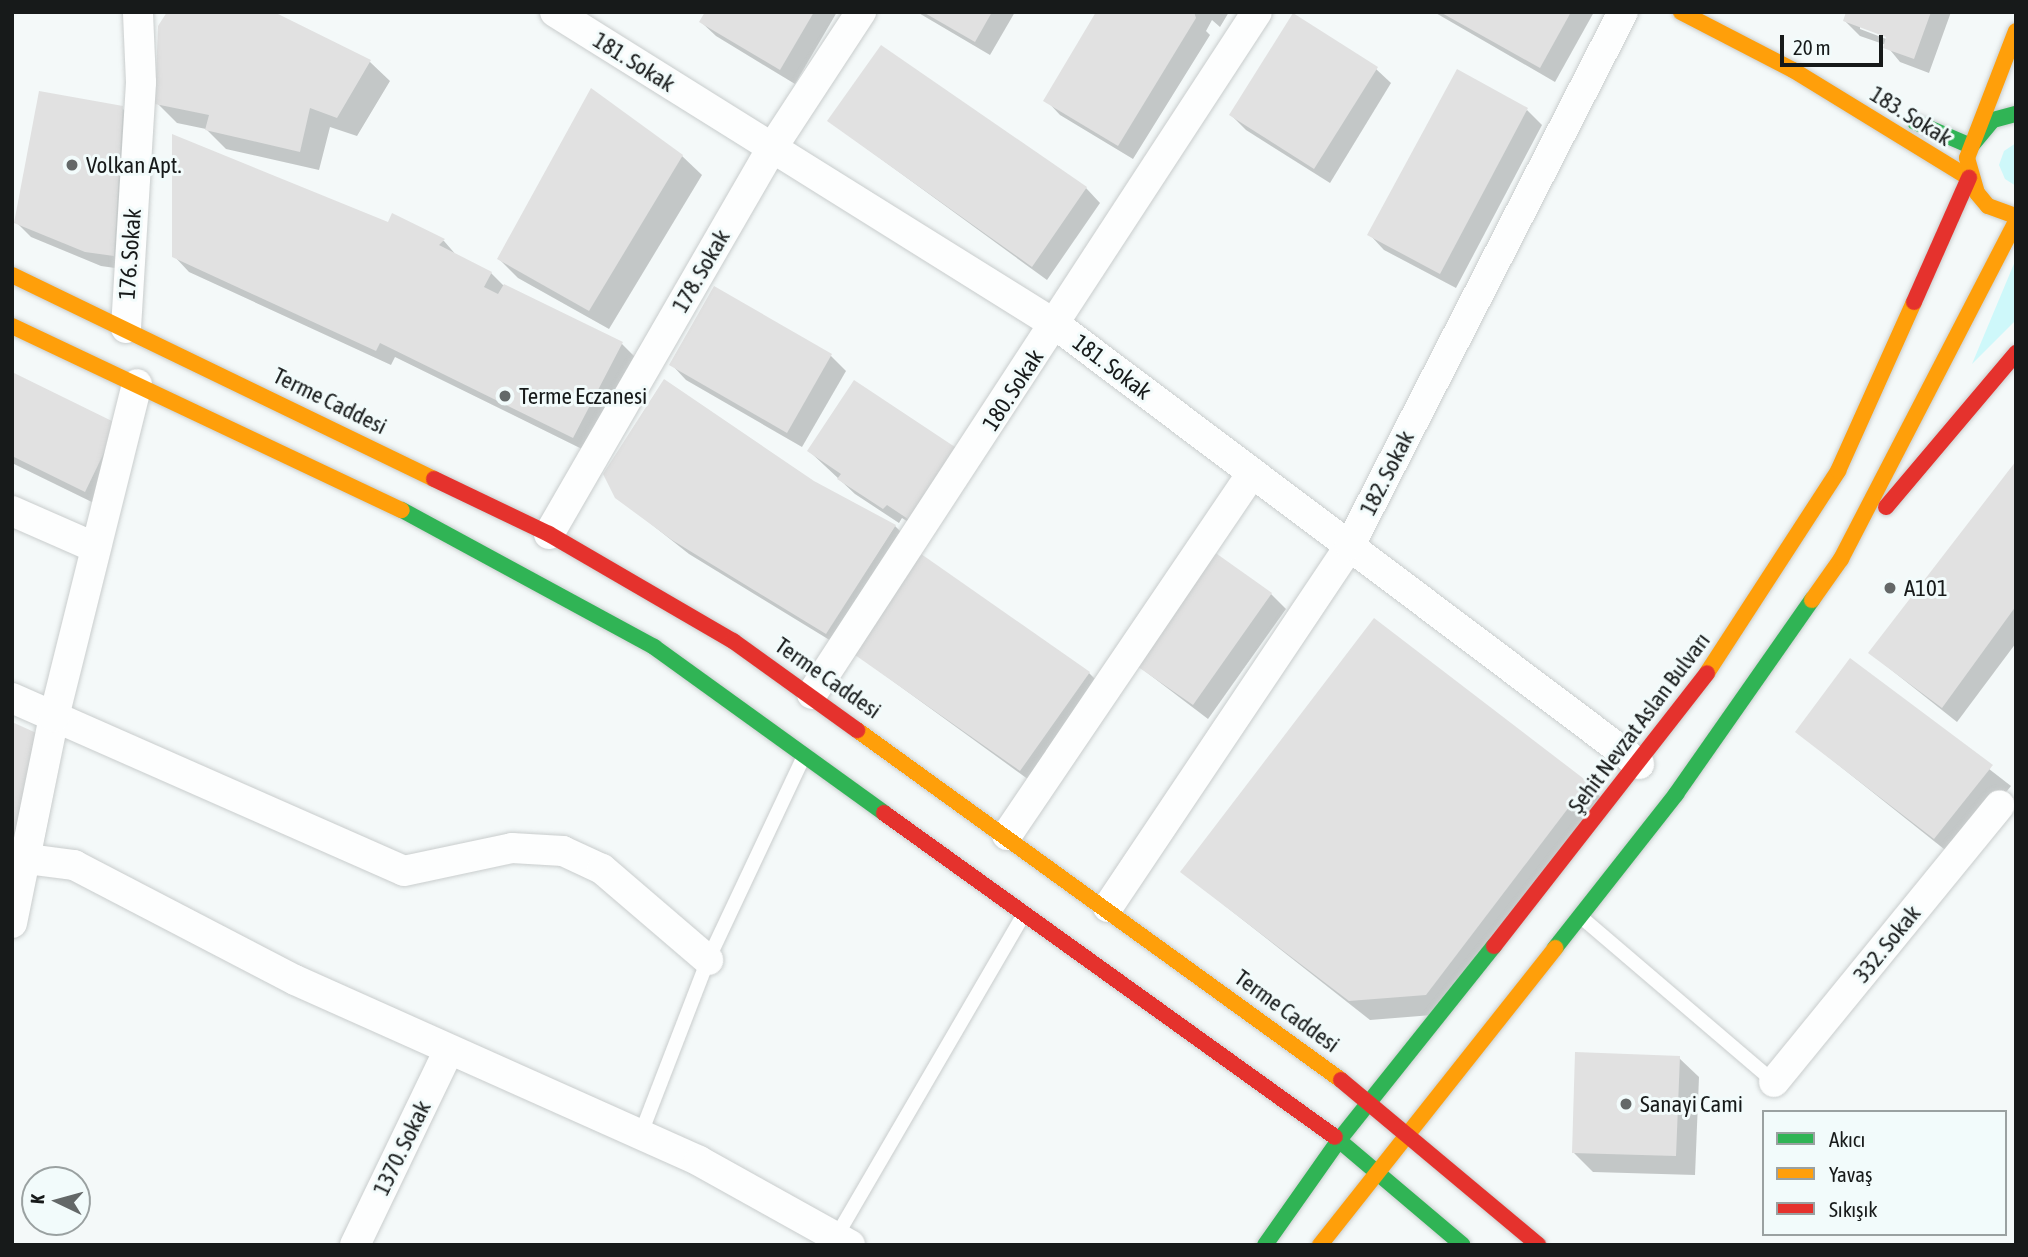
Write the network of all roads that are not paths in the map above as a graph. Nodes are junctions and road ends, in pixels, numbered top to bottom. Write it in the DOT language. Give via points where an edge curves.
graph roads {
  1 [pos="138,12"];
  2 [pos="555,12"];
  3 [pos="860,12"];
  4 [pos="1257,12"];
  5 [pos="1623,12"];
  6 [pos="1681,12"];
  7 [pos="2016,31"];
  8 [pos="1793,70"];
  9 [pos="2016,114"];
  10 [pos="1971,146"];
  11 [pos="772,148"];
  12 [pos="1969,178"];
  13 [pos="2016,219"];
  14 [pos="12,275"];
  15 [pos="1056,325"];
  16 [pos="12,326"];
  17 [pos="126,328"];
  18 [pos="2016,353"];
  19 [pos="137,384"];
  20 [pos="1252,473"];
  21 [pos="12,511"];
  22 [pos="550,534"];
  23 [pos="1350,545"];
  24 [pos="94,547"];
  25 [pos="1841,559"];
  26 [pos="812,694"];
  27 [pos="12,698"];
  28 [pos="54,717"];
  29 [pos="805,754"];
  30 [pos="1639,764"];
  31 [pos="2000,805"];
  32 [pos="1007,835"];
  33 [pos="20,858"];
  34 [pos="1108,907"];
  35 [pos="1025,913"];
  36 [pos="1580,916"];
  37 [pos="12,923"];
  38 [pos="708,960"];
  39 [pos="448,1052"];
  40 [pos="1774,1082"];
  41 [pos="1370,1101"];
  42 [pos="1409,1131"];
  43 [pos="640,1136"];
  44 [pos="1339,1140"];
  45 [pos="1378,1170"];
  46 [pos="843,1241"];
  47 [pos="355,1245"];
  48 [pos="1265,1245"];
  49 [pos="1320,1245"];
  50 [pos="1463,1245"];
  51 [pos="1538,1245"];
  1 -- 17 [label="street, 176. Sokak" via="141,82"];
  2 -- 11 [label="street, 181. Sokak"];
  3 -- 11 [label="street, 178. Sokak"];
  4 -- 15 [label="street, 180. Sokak"];
  5 -- 23 [label="street, 182. Sokak"];
  6 -- 8 [label="main road, 183. Sokak"];
  7 -- 10 [label="main road"];
  8 -- 10 [label="main road"];
  8 -- 12 [label="main road, 183. Sokak"];
  9 -- 10 [label="main road" via="1993,120"];
  10 -- 12 [label="main road"];
  11 -- 15 [label="street, 181. Sokak"];
  11 -- 22 [label="street, 178. Sokak"];
  12 -- 13 [label="main road" via="1989,206"];
  12 -- 30 [label="main road, Şehit Nevzat Aslan Bulvarı" via="1838,471 1735,634"];
  13 -- 25 [label="main road"];
  14 -- 17 [label="main road, Terme Caddesi"];
  15 -- 20 [label="street, 181. Sokak"];
  15 -- 26 [label="street, 180. Sokak"];
  16 -- 19 [label="main road"];
  17 -- 22 [label="main road, Terme Caddesi"];
  18 -- 25 [label="main road"];
  19 -- 24 [label="street"];
  19 -- 29 [label="main road" via="359,487 524,573 654,647"];
  20 -- 23 [label="street, 181. Sokak"];
  20 -- 32 [label="street"];
  21 -- 24 [label="street"];
  22 -- 26 [label="main road, Terme Caddesi" via="671,602"];
  23 -- 30 [label="street, 181. Sokak"];
  23 -- 34 [label="street, 182. Sokak"];
  24 -- 28 [label="street"];
  25 -- 36 [label="main road" via="1676,794"];
  26 -- 32 [label="main road, Terme Caddesi"];
  27 -- 28 [label="street"];
  28 -- 33 [label="street"];
  28 -- 38 [label="street" via="404,872 512,848 563,851 602,869"];
  29 -- 35 [label="main road"];
  29 -- 38 [label="lane"];
  30 -- 41 [label="main road, Şehit Nevzat Aslan Bulvarı"];
  31 -- 40 [label="street, 332. Sokak"];
  32 -- 34 [label="main road, Terme Caddesi"];
  33 -- 37 [label="street"];
  33 -- 39 [label="street" via="74,865 295,980"];
  34 -- 41 [label="main road, Terme Caddesi"];
  35 -- 44 [label="main road"];
  35 -- 46 [label="lane"];
  36 -- 40 [label="lane"];
  36 -- 42 [label="main road"];
  38 -- 43 [label="lane"];
  39 -- 43 [label="street"];
  39 -- 47 [label="street, 1370. Sokak"];
  41 -- 42 [label="main road, Terme Caddesi"];
  41 -- 44 [label="main road, Şehit Nevzat Aslan Bulvarı"];
  42 -- 45 [label="main road"];
  42 -- 51 [label="main road, Terme Caddesi"];
  43 -- 46 [label="street" via="699,1161"];
  44 -- 45 [label="main road"];
  44 -- 48 [label="main road, Şehit Nevzat Aslan Bulvarı"];
  45 -- 49 [label="main road"];
  45 -- 50 [label="main road"];
}
